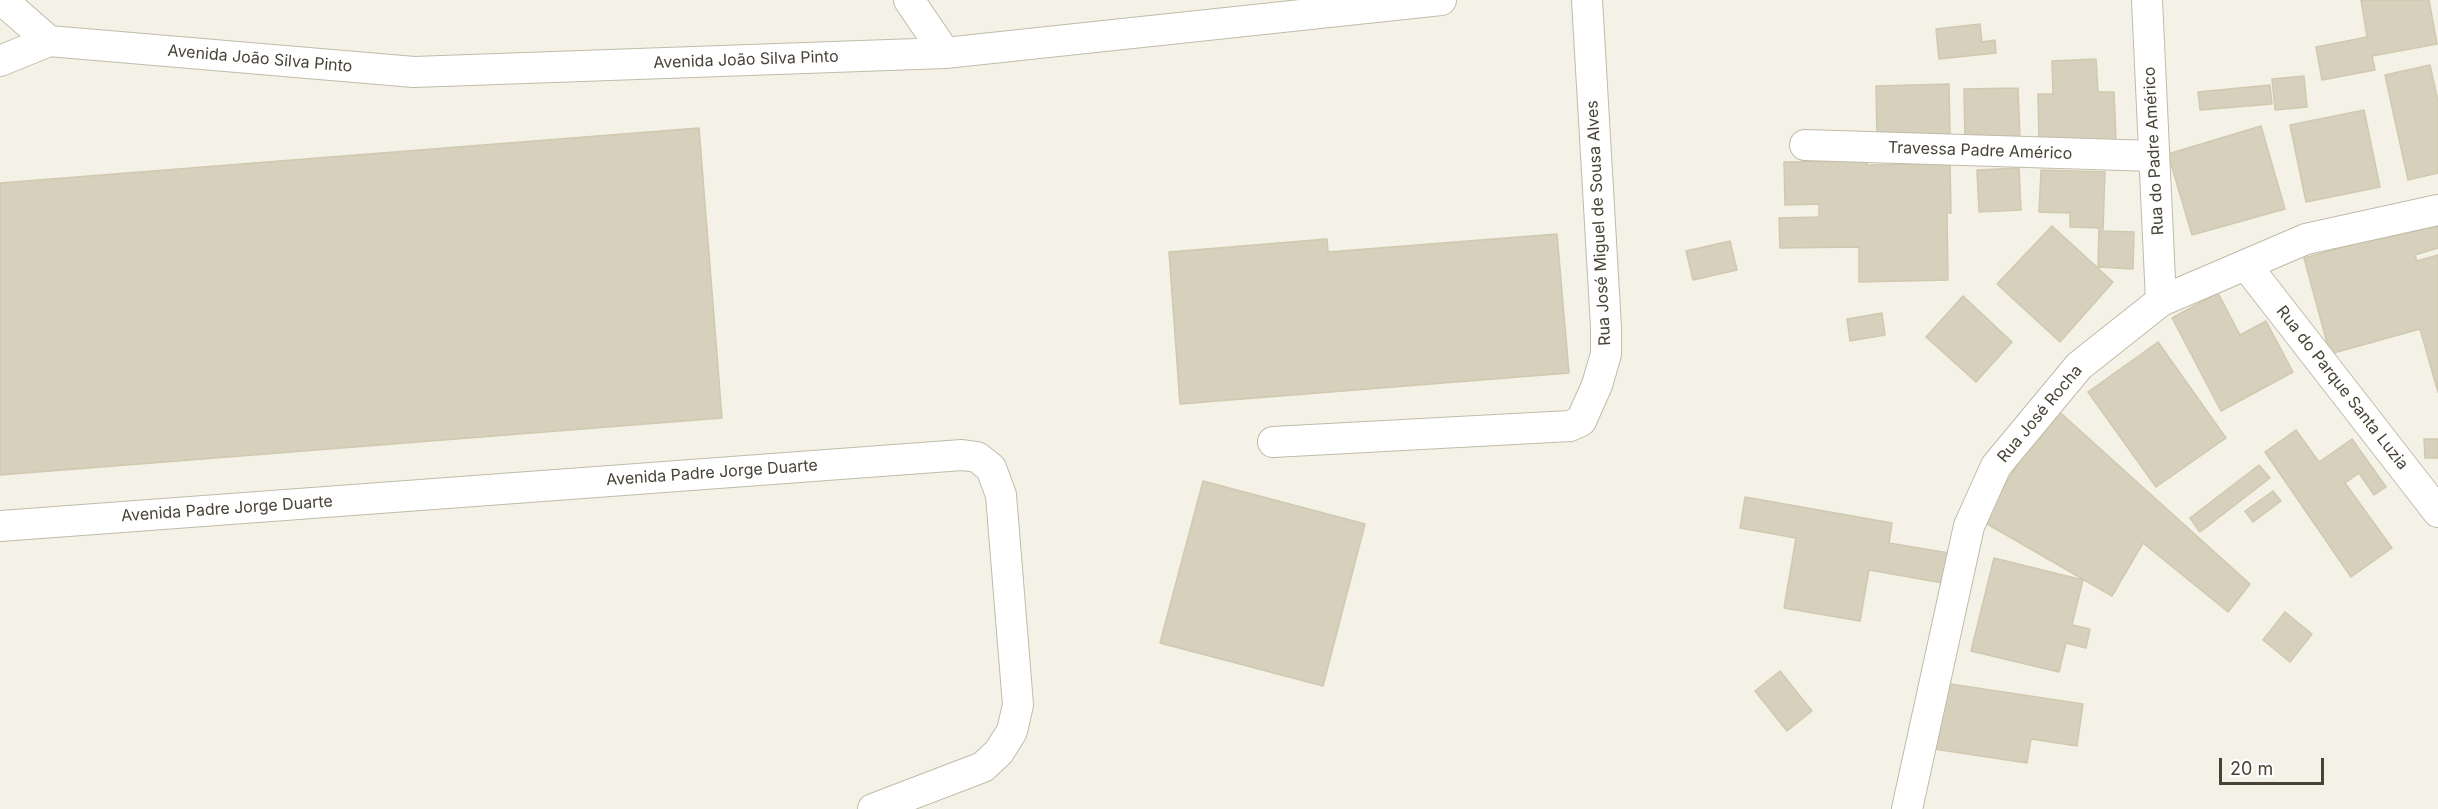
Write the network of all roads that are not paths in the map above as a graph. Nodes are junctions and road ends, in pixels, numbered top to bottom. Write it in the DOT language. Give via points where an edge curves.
graph roads {
  1 [pos="2,0"];
  2 [pos="909,0"];
  3 [pos="1441,0"];
  4 [pos="1587,0"];
  5 [pos="2147,0"];
  6 [pos="49,41"];
  7 [pos="945,53"];
  8 [pos="0,61"];
  9 [pos="1805,145"];
  10 [pos="2154,156"];
  11 [pos="2438,210"];
  12 [pos="2246,265"];
  13 [pos="2161,301"];
  14 [pos="1274,442"];
  15 [pos="2438,512"];
  16 [pos="0,526"];
  17 [pos="873,809"];
  18 [pos="1907,809"];
  1 -- 6 [label="street"];
  2 -- 7 [label="street"];
  3 -- 7 [label="street, Avenida João Silva Pinto"];
  4 -- 14 [label="street, Rua José Miguel de Sousa Alves" via="1606,354 1598,385 1581,421 1570,426"];
  5 -- 10 [label="street, Rua do Padre Américo"];
  6 -- 7 [label="street, Avenida João Silva Pinto" via="414,72"];
  6 -- 8 [label="street, Avenida João Silva Pinto"];
  9 -- 10 [label="street, Travessa Padre Américo"];
  10 -- 13 [label="street, Rua do Padre Américo"];
  11 -- 12 [label="street, Rua José Rocha" via="2306,239"];
  12 -- 13 [label="street, Rua José Rocha"];
  12 -- 15 [label="street, Rua do Parque Santa Luzia"];
  13 -- 18 [label="street, Rua José Rocha" via="2079,366 1996,466 1969,526"];
  16 -- 17 [label="street, Avenida Padre Jorge Duarte" via="977,457 991,468 1001,495 1018,705 1012,730 999,752 983,767"];
}
